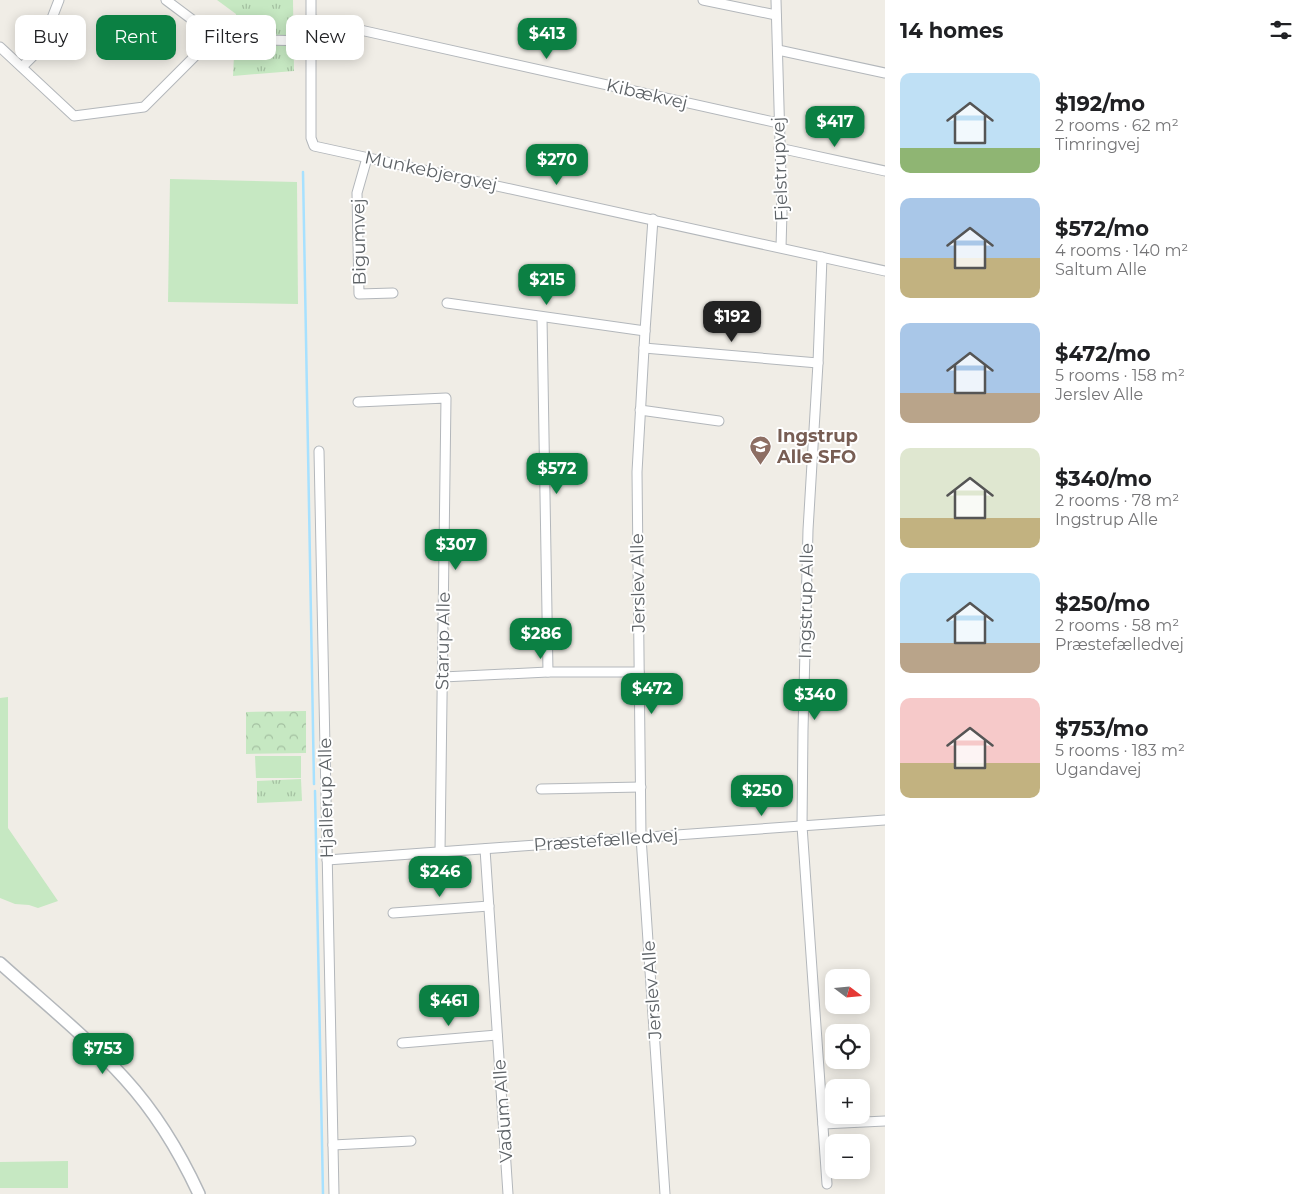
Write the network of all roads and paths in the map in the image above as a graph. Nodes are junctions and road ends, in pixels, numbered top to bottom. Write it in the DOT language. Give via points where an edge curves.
graph roads {
  1 [pos="59,0"];
  2 [pos="166,0"];
  3 [pos="310,0"];
  4 [pos="703,0"];
  5 [pos="776,0"];
  6 [pos="186,15"];
  7 [pos="311,15"];
  8 [pos="776,16"];
  9 [pos="364,31"];
  10 [pos="0,47"];
  11 [pos="778,50"];
  12 [pos="191,60"];
  13 [pos="311,60"];
  14 [pos="22,67"];
  15 [pos="885,73"];
  16 [pos="778,124"];
  17 [pos="779,148"];
  18 [pos="367,158"];
  19 [pos="885,170"];
  20 [pos="654,219"];
  21 [pos="781,248"];
  22 [pos="822,257"];
  23 [pos="885,271"];
  24 [pos="393,293"];
  25 [pos="447,302"];
  26 [pos="542,318"];
  27 [pos="644,331"];
  28 [pos="644,348"];
  29 [pos="818,363"];
  30 [pos="358,402"];
  31 [pos="640,410"];
  32 [pos="719,421"];
  33 [pos="319,452"];
  34 [pos="548,672"];
  35 [pos="639,672"];
  36 [pos="442,676"];
  37 [pos="641,786"];
  38 [pos="541,789"];
  39 [pos="885,820"];
  40 [pos="802,826"];
  41 [pos="642,837"];
  42 [pos="485,848"];
  43 [pos="440,852"];
  44 [pos="327,860"];
  45 [pos="489,906"];
  46 [pos="393,914"];
  47 [pos="0,963"];
  48 [pos="497,1035"];
  49 [pos="402,1043"];
  50 [pos="885,1121"];
  51 [pos="823,1124"];
  52 [pos="411,1141"];
  53 [pos="333,1145"];
  54 [pos="827,1184"];
  55 [pos="199,1194"];
  56 [pos="334,1194"];
  57 [pos="508,1194"];
  58 [pos="665,1194"];
  1 -- 14 [label="street" via="40,50"];
  2 -- 6 [label="street"];
  3 -- 7 [label="street, Munkebjergvej"];
  4 -- 8 [label="street"];
  5 -- 8 [label="street, Fjelstrupvej"];
  8 -- 11 [label="street, Fjelstrupvej"];
  9 -- 16 [label="street, Kibækvej"];
  10 -- 14 [label="street"];
  11 -- 15 [label="street"];
  11 -- 16 [label="street, Fjelstrupvej"];
  12 -- 14 [label="street" via="144,107 74,116"];
  13 -- 18 [label="street, Munkebjergvej" via="311,138 314,146"];
  16 -- 17 [label="street, Fjelstrupvej"];
  17 -- 19 [label="street"];
  17 -- 21 [label="street, Fjelstrupvej"];
  18 -- 20 [label="street, Munkebjergvej"];
  18 -- 24 [label="street, Bigumvej" via="357,193 359,294"];
  20 -- 21 [label="street, Munkebjergvej"];
  20 -- 27 [label="street, Jerslev Alle"];
  21 -- 22 [label="street, Munkebjergvej"];
  22 -- 23 [label="street, Munkebjergvej"];
  22 -- 29 [label="street, Ingstrup Alle"];
  25 -- 26 [label="street"];
  26 -- 27 [label="street"];
  26 -- 34 [label="street"];
  27 -- 28 [label="street, Jerslev Alle"];
  28 -- 29 [label="street"];
  28 -- 31 [label="street, Jerslev Alle"];
  29 -- 40 [label="street, Ingstrup Alle" via="808,530"];
  30 -- 36 [label="street, Starup Alle" via="446,398"];
  31 -- 32 [label="street"];
  31 -- 35 [label="street, Jerslev Alle" via="637,472"];
  33 -- 44 [label="street, Hjallerup Alle"];
  34 -- 35 [label="street"];
  34 -- 36 [label="street"];
  35 -- 37 [label="street, Jerslev Alle"];
  36 -- 43 [label="street, Starup Alle"];
  37 -- 38 [label="street"];
  37 -- 41 [label="street, Jerslev Alle"];
  39 -- 40 [label="street, Præstefælledvej"];
  40 -- 41 [label="street, Præstefælledvej"];
  40 -- 51 [label="street, Ingstrup Alle"];
  41 -- 42 [label="street, Præstefælledvej"];
  41 -- 58 [label="street, Jerslev Alle"];
  42 -- 43 [label="street, Præstefælledvej"];
  42 -- 45 [label="street, Vadum Alle"];
  43 -- 44 [label="street, Præstefælledvej"];
  44 -- 53 [label="street, Hjallerup Alle"];
  45 -- 46 [label="street"];
  45 -- 48 [label="street, Vadum Alle"];
  47 -- 55 [label="street" via="126,1080 171,1140"];
  48 -- 49 [label="street"];
  48 -- 57 [label="street, Vadum Alle"];
  50 -- 51 [label="street"];
  51 -- 54 [label="street, Ingstrup Alle"];
  52 -- 53 [label="street"];
  53 -- 56 [label="street, Hjallerup Alle"];
}
